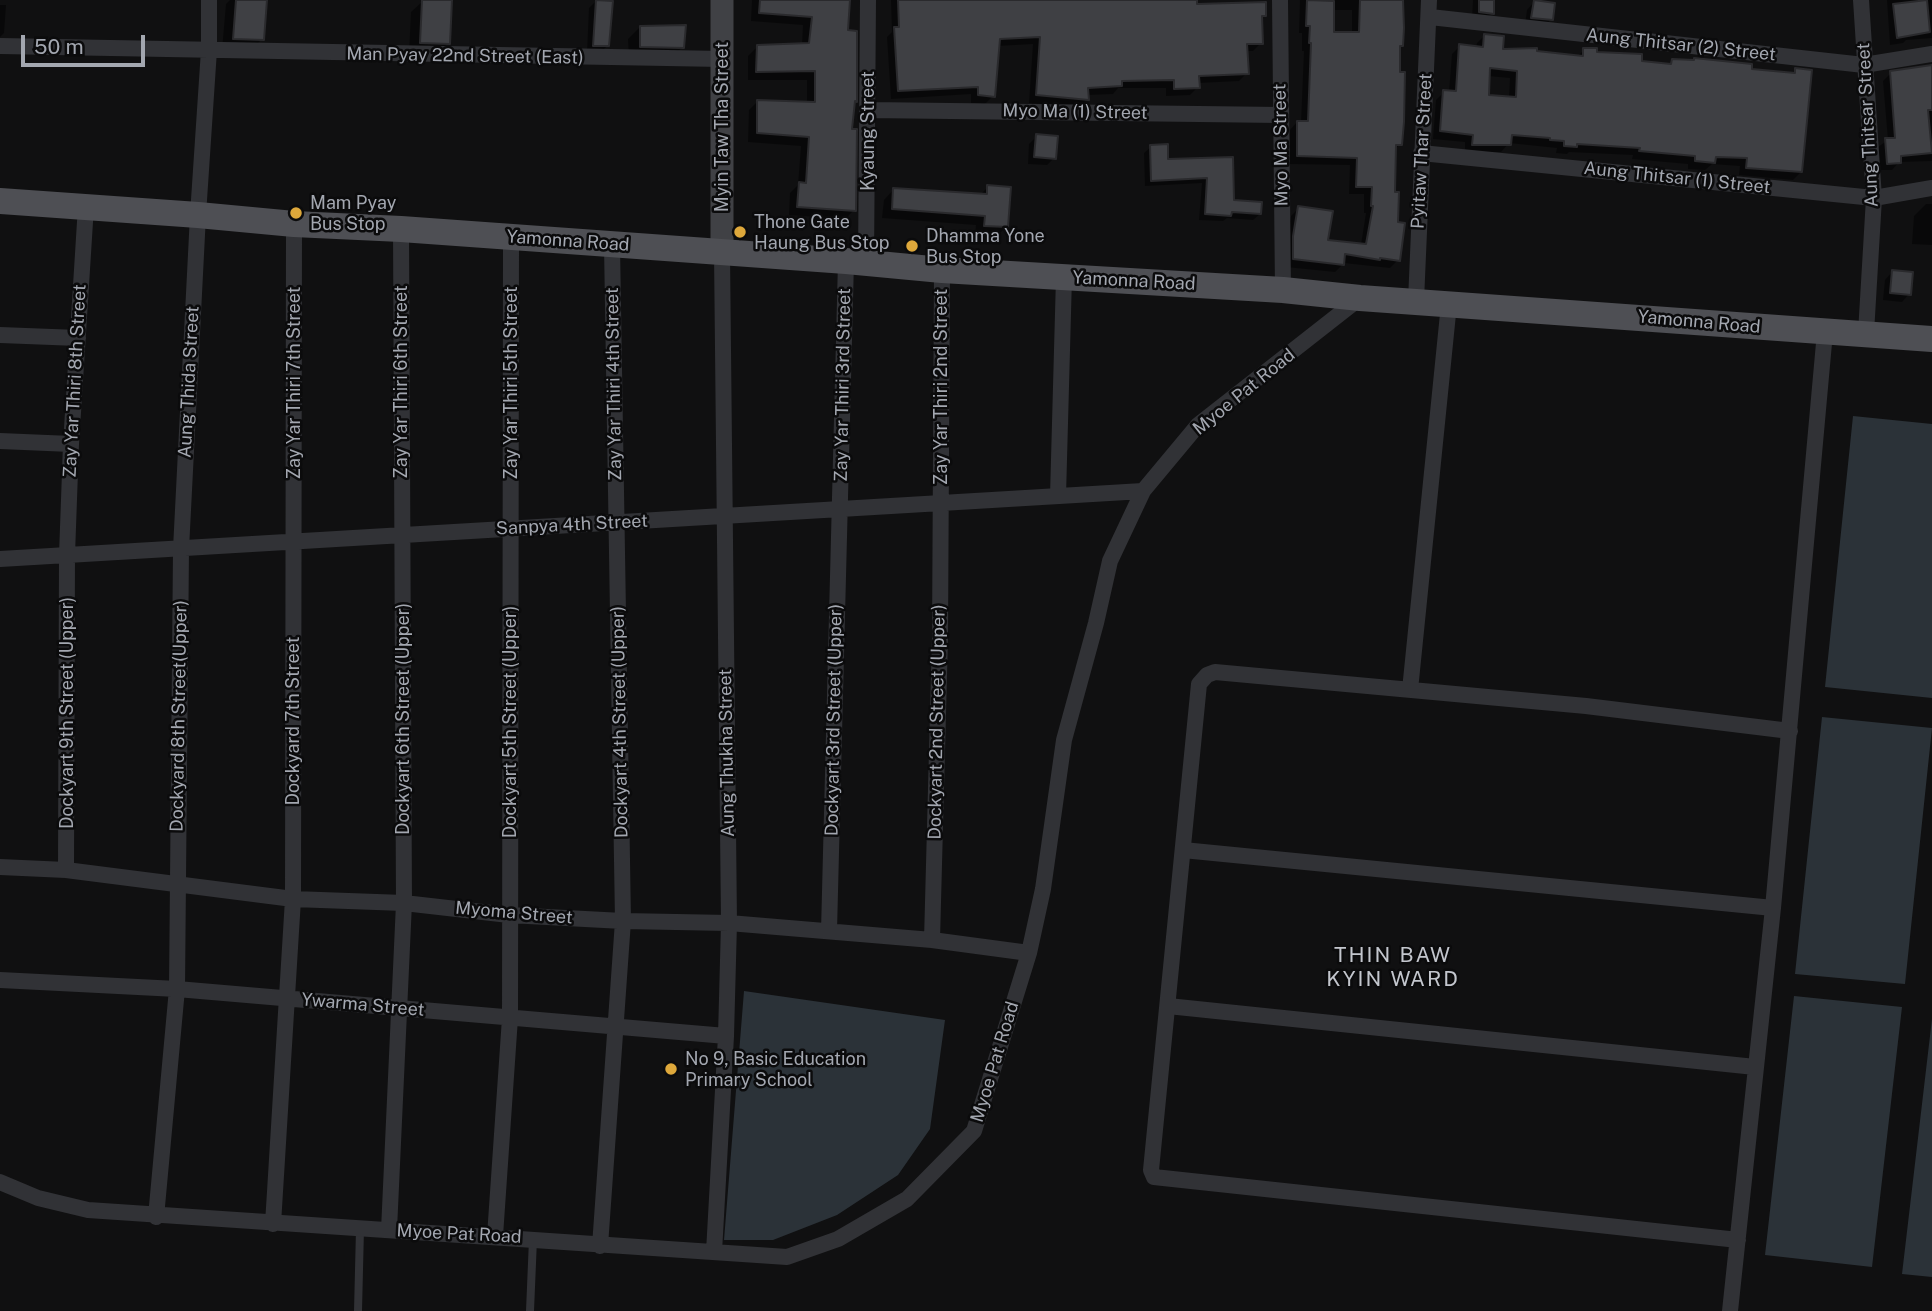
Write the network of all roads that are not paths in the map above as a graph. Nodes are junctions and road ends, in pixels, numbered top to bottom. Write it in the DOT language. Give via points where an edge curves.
graph roads {
  1 [pos="209,0"];
  2 [pos="722,0"];
  3 [pos="868,0"];
  4 [pos="1280,0"];
  5 [pos="1429,0"];
  6 [pos="1861,0"];
  7 [pos="1430,17"];
  8 [pos="0,46"];
  9 [pos="209,50"];
  10 [pos="1932,54"];
  11 [pos="722,59"];
  12 [pos="1864,65"];
  13 [pos="868,110"];
  14 [pos="1281,115"];
  15 [pos="1421,152"];
  16 [pos="1932,188"];
  17 [pos="1874,198"];
  18 [pos="0,201"];
  19 [pos="86,206"];
  20 [pos="198,215"];
  21 [pos="294,224"];
  22 [pos="401,229"];
  23 [pos="511,237"];
  24 [pos="612,245"];
  25 [pos="722,253"];
  26 [pos="856,262"];
  27 [pos="942,270"];
  28 [pos="1064,277"];
  29 [pos="1283,290"];
  30 [pos="1360,298"];
  31 [pos="1416,301"];
  32 [pos="1449,304"];
  33 [pos="1825,332"];
  34 [pos="1866,333"];
  35 [pos="0,334"];
  36 [pos="78,338"];
  37 [pos="1932,339"];
  38 [pos="0,441"];
  39 [pos="71,444"];
  40 [pos="1143,491"];
  41 [pos="1058,496"];
  42 [pos="941,503"];
  43 [pos="840,509"];
  44 [pos="725,516"];
  45 [pos="617,523"];
  46 [pos="510,529"];
  47 [pos="401,536"];
  48 [pos="293,542"];
  49 [pos="181,549"];
  50 [pos="67,555"];
  51 [pos="0,559"];
  52 [pos="1410,690"];
  53 [pos="1790,731"];
  54 [pos="1183,850"];
  55 [pos="0,867"];
  56 [pos="66,870"];
  57 [pos="177,884"];
  58 [pos="293,899"];
  59 [pos="404,903"];
  60 [pos="1773,908"];
  61 [pos="509,915"];
  62 [pos="623,921"];
  63 [pos="729,923"];
  64 [pos="829,931"];
  65 [pos="932,940"];
  66 [pos="1029,953"];
  67 [pos="0,980"];
  68 [pos="177,989"];
  69 [pos="288,999"];
  70 [pos="1168,1006"];
  71 [pos="401,1008"];
  72 [pos="510,1018"];
  73 [pos="616,1026"];
  74 [pos="726,1036"];
  75 [pos="1755,1067"];
  76 [pos="0,1182"];
  77 [pos="156,1217"];
  78 [pos="273,1224"];
  79 [pos="360,1229"];
  80 [pos="389,1230"];
  81 [pos="495,1236"];
  82 [pos="533,1239"];
  83 [pos="1738,1240"];
  84 [pos="600,1246"];
  85 [pos="714,1252"];
  86 [pos="358,1311"];
  87 [pos="530,1311"];
  88 [pos="1730,1311"];
  1 -- 9 [label="street, Aung Thida Street"];
  2 -- 11 [label="main road, Myin Taw Tha Street"];
  3 -- 13 [label="street, Kyaung Street"];
  4 -- 14 [label="street, Myo Ma Street"];
  5 -- 7 [label="street, Pyitaw Thar Street"];
  6 -- 12 [label="street, Aung Thitsar Street"];
  7 -- 12 [label="street, Aung Thitsar (2) Street"];
  7 -- 15 [label="street, Pyitaw Thar Street"];
  8 -- 9 [label="street, Man Pyay 22nd Street (East)"];
  9 -- 11 [label="street, Man Pyay 22nd Street (East)"];
  9 -- 20 [label="street, Aung Thida Street"];
  10 -- 12 [label="street, Aung Thitsar (2) Street"];
  11 -- 25 [label="main road, Myin Taw Tha Street"];
  12 -- 17 [label="street, Aung Thitsar Street"];
  13 -- 14 [label="street, Myo Ma (1) Street"];
  13 -- 26 [label="street, Kyaung Street"];
  14 -- 29 [label="street, Myo Ma Street"];
  15 -- 17 [label="street, Aung Thitsar (1) Street"];
  15 -- 31 [label="street, Pyitaw Thar Street"];
  16 -- 17 [label="street, Aung Thitsar (1) Street"];
  17 -- 34 [label="street, Aung Thitsar Street"];
  18 -- 19 [label="main road, Yamonna Road"];
  19 -- 20 [label="main road, Yamonna Road"];
  19 -- 36 [label="street, Zay Yar Thiri 8th Street"];
  20 -- 21 [label="main road, Yamonna Road"];
  20 -- 49 [label="street, Aung Thida Street"];
  21 -- 22 [label="main road, Yamonna Road"];
  21 -- 48 [label="street, Zay Yar Thiri 7th Street"];
  22 -- 23 [label="main road, Yamonna Road"];
  22 -- 47 [label="street, Zay Yar Thiri 6th Street"];
  23 -- 24 [label="main road, Yamonna Road"];
  23 -- 46 [label="street, Zay Yar Thiri 5th Street"];
  24 -- 25 [label="main road, Yamonna Road"];
  24 -- 45 [label="street, Zay Yar Thiri 4th Street"];
  25 -- 26 [label="main road, Yamonna Road"];
  25 -- 44 [label="street, Aung Thukha Street"];
  26 -- 27 [label="main road, Yamonna Road"];
  26 -- 43 [label="street, Zay Yar Thiri 3rd Street"];
  27 -- 28 [label="main road, Yamonna Road"];
  27 -- 42 [label="street, Zay Yar Thiri 2nd Street"];
  28 -- 29 [label="main road, Yamonna Road"];
  28 -- 41 [label="street"];
  29 -- 30 [label="main road, Yamonna Road"];
  30 -- 31 [label="main road, Yamonna Road"];
  30 -- 40 [label="street, Myoe Pat Road" via="1198,425"];
  31 -- 32 [label="main road, Yamonna Road"];
  32 -- 33 [label="main road, Yamonna Road"];
  32 -- 52 [label="street"];
  33 -- 34 [label="main road, Yamonna Road"];
  33 -- 53 [label="street"];
  34 -- 37 [label="main road, Yamonna Road"];
  35 -- 36 [label="street"];
  36 -- 39 [label="street, Zay Yar Thiri 8th Street"];
  38 -- 39 [label="street"];
  39 -- 50 [label="street, Zay Yar Thiri 8th Street"];
  40 -- 41 [label="street, Sanpya 4th Street"];
  40 -- 66 [label="street, Myoe Pat Road" via="1110,561 1064,740 1043,890"];
  41 -- 42 [label="street, Sanpya 4th Street"];
  42 -- 43 [label="street, Sanpya 4th Street"];
  42 -- 65 [label="street, Dockyart 2nd Street (Upper)"];
  43 -- 44 [label="street, Sanpya 4th Street"];
  43 -- 64 [label="street, Dockyart 3rd Street (Upper)"];
  44 -- 45 [label="street, Sanpya 4th Street"];
  44 -- 63 [label="street, Aung Thukha Street"];
  45 -- 46 [label="street, Sanpya 4th Street"];
  45 -- 62 [label="street, Dockyart 4th Street (Upper)"];
  46 -- 47 [label="street, Sanpya 4th Street"];
  46 -- 61 [label="street, Dockyart 5th Street (Upper)"];
  47 -- 48 [label="street, Sanpya 4th Street"];
  47 -- 59 [label="street, Dockyart 6th Street (Upper)"];
  48 -- 49 [label="street, Sanpya 4th Street"];
  48 -- 58 [label="street, Dockyard 7th Street"];
  49 -- 50 [label="street, Sanpya 4th Street"];
  49 -- 57 [label="street, Dockyard 8th Street(Upper)"];
  50 -- 51 [label="street, Sanpya 4th Street"];
  50 -- 56 [label="street, Dockyart 9th Street (Upper)"];
  52 -- 53 [label="street"];
  52 -- 54 [label="street" via="1208,675 1199,684"];
  53 -- 60 [label="street"];
  54 -- 60 [label="street"];
  54 -- 70 [label="street"];
  55 -- 56 [label="street, Myoma Street"];
  56 -- 57 [label="street, Myoma Street"];
  57 -- 58 [label="street, Myoma Street"];
  57 -- 68 [label="street, Dockyard 8th Street(Upper)"];
  58 -- 59 [label="street, Myoma Street"];
  58 -- 69 [label="street, Dockyard 7th Street"];
  59 -- 61 [label="street, Myoma Street"];
  59 -- 71 [label="street, Dockyart 6th Street (Upper)"];
  60 -- 75 [label="street"];
  61 -- 62 [label="street, Myoma Street"];
  61 -- 72 [label="street, Dockyart 5th Street (Upper)"];
  62 -- 63 [label="street, Myoma Street"];
  62 -- 73 [label="street, Dockyart 4th Street (Upper)"];
  63 -- 64 [label="street, Myoma Street"];
  63 -- 74 [label="street, Aung Thukha Street"];
  64 -- 65 [label="street, Myoma Street"];
  65 -- 66 [label="street, Myoma Street"];
  66 -- 85 [label="street, Myoe Pat Road" via="974,1131 907,1199 838,1238 787,1257"];
  67 -- 68 [label="street, Ywarma Street"];
  68 -- 69 [label="street, Ywarma Street"];
  68 -- 77 [label="street, Dockyard 8th Street(Upper)"];
  69 -- 71 [label="street, Ywarma Street"];
  69 -- 78 [label="street, Dockyard 7th Street"];
  70 -- 75 [label="street"];
  70 -- 83 [label="street" via="1151,1170 1158,1179"];
  71 -- 72 [label="street, Ywarma Street"];
  71 -- 80 [label="street, Dockyart 6th Street (Upper)"];
  72 -- 73 [label="street, Ywarma Street"];
  72 -- 81 [label="street, Dockyart 5th Street (Upper)"];
  73 -- 74 [label="street, Ywarma Street"];
  73 -- 84 [label="street, Dockyart 4th Street (Upper)"];
  74 -- 85 [label="street, Aung Thukha Street"];
  75 -- 83 [label="street"];
  76 -- 77 [label="street, Myoe Pat Road" via="38,1198 88,1210"];
  77 -- 78 [label="street, Myoe Pat Road"];
  78 -- 79 [label="street, Myoe Pat Road"];
  79 -- 80 [label="street, Myoe Pat Road"];
  79 -- 86 [label="lane"];
  80 -- 81 [label="street, Myoe Pat Road"];
  81 -- 82 [label="street, Myoe Pat Road"];
  82 -- 84 [label="street, Myoe Pat Road"];
  82 -- 87 [label="lane"];
  83 -- 88 [label="street"];
  84 -- 85 [label="street, Myoe Pat Road"];
}
